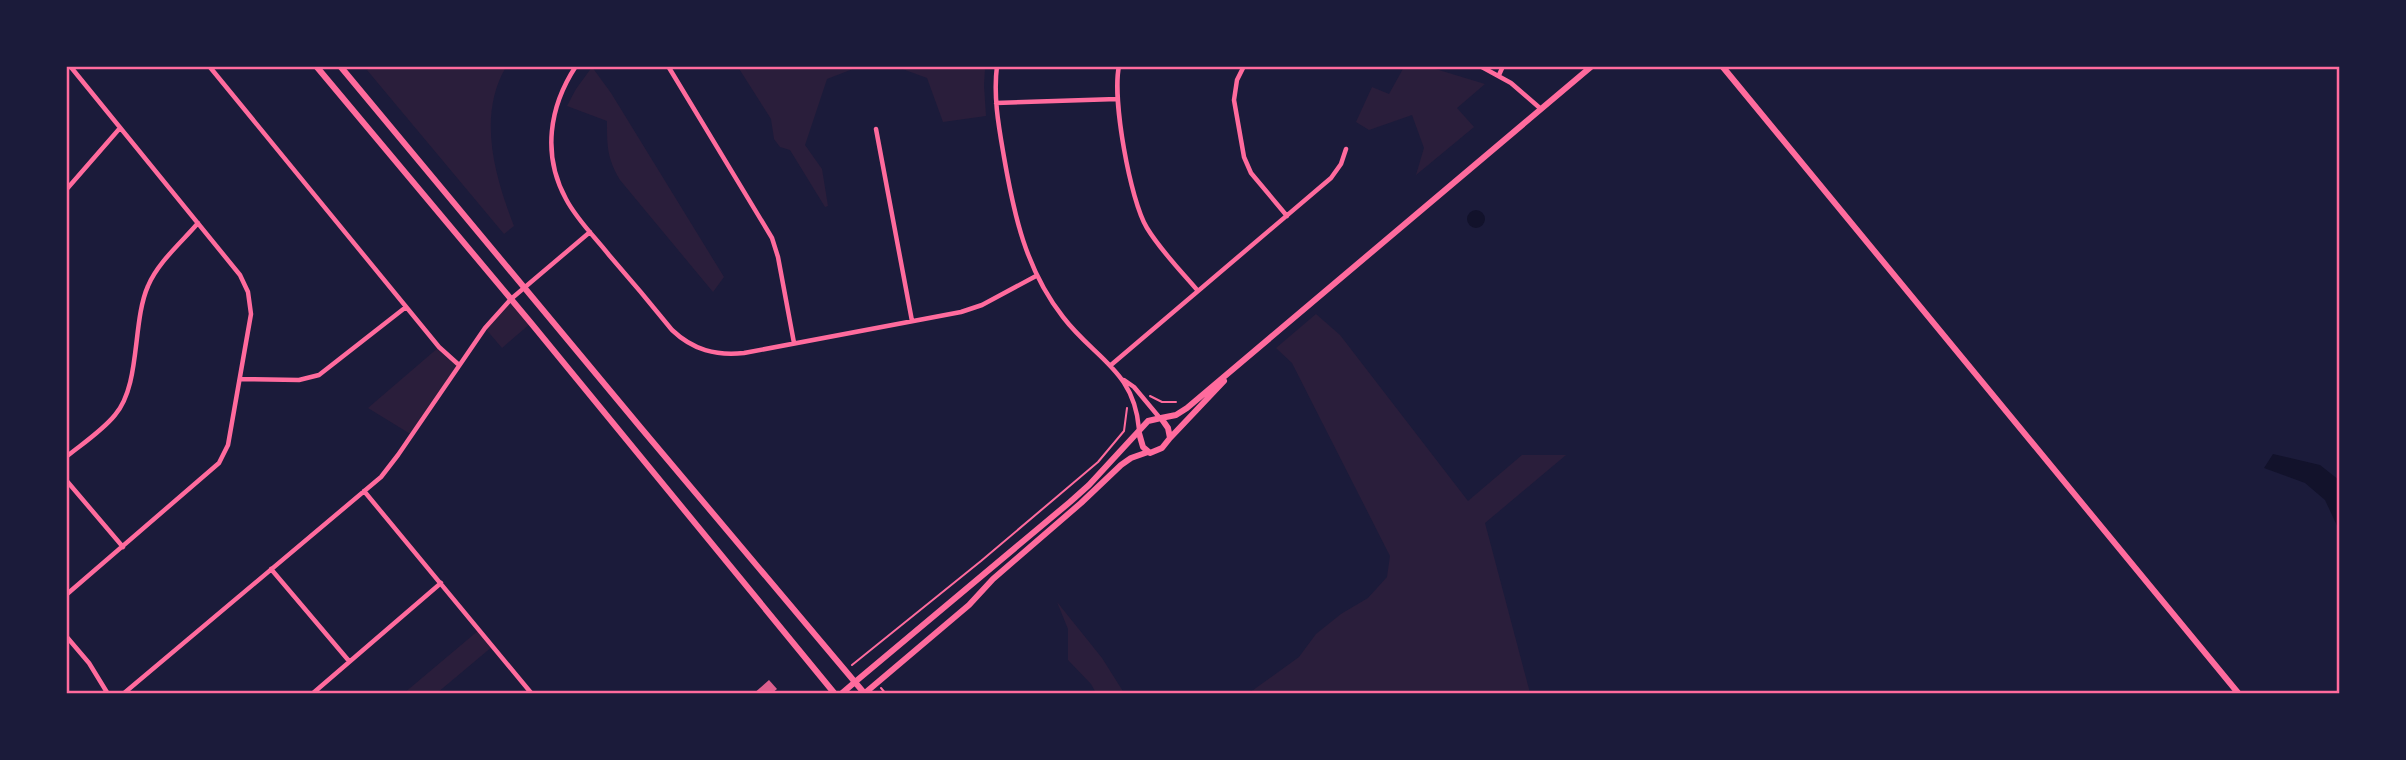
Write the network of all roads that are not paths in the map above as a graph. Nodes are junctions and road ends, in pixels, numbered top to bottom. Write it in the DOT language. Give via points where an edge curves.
graph roads {
  1 [pos="70,66"];
  2 [pos="209,66"];
  3 [pos="316,66"];
  4 [pos="340,66"];
  5 [pos="576,66"];
  6 [pos="668,66"];
  7 [pos="998,66"];
  8 [pos="1119,66"];
  9 [pos="1244,66"];
  10 [pos="1480,66"];
  11 [pos="1503,66"];
  12 [pos="1592,66"];
  13 [pos="1722,66"];
  14 [pos="1499,75"];
  15 [pos="1117,99"];
  16 [pos="996,103"];
  17 [pos="1541,109"];
  18 [pos="120,128"];
  19 [pos="876,129"];
  20 [pos="1346,149"];
  21 [pos="66,190"];
  22 [pos="1287,216"];
  23 [pos="198,223"];
  24 [pos="590,232"];
  25 [pos="1036,276"];
  26 [pos="524,287"];
  27 [pos="1198,291"];
  28 [pos="511,299"];
  29 [pos="406,307"];
  30 [pos="912,321"];
  31 [pos="794,344"];
  32 [pos="1245,360"];
  33 [pos="459,365"];
  34 [pos="1111,365"];
  35 [pos="241,379"];
  36 [pos="1123,379"];
  37 [pos="1160,417"];
  38 [pos="1139,431"];
  39 [pos="1170,438"];
  40 [pos="1148,452"];
  41 [pos="66,457"];
  42 [pos="66,480"];
  43 [pos="364,491"];
  44 [pos="123,547"];
  45 [pos="271,569"];
  46 [pos="441,583"];
  47 [pos="66,595"];
  48 [pos="66,636"];
  49 [pos="349,661"];
  50 [pos="855,682"];
  51 [pos="532,693"];
  52 [pos="865,693"];
  53 [pos="108,694"];
  54 [pos="123,694"];
  55 [pos="312,694"];
  56 [pos="835,694"];
  57 [pos="841,694"];
  58 [pos="2239,694"];
  1 -- 18 [label="street"];
  2 -- 29 [label="street"];
  3 -- 28 [label="street"];
  4 -- 26 [label="street"];
  5 -- 24 [label="street" via="556,104 551,156 566,200"];
  6 -- 31 [label="street" via="772,238"];
  7 -- 16 [label="street"];
  8 -- 15 [label="street"];
  9 -- 22 [label="street" via="1234,100 1244,157 1251,173"];
  10 -- 14 [label="street"];
  11 -- 14 [label="street"];
  12 -- 17 [label="street"];
  13 -- 58 [label="street"];
  14 -- 17 [label="street"];
  15 -- 16 [label="street"];
  15 -- 27 [label="street" via="1138,211 1152,236"];
  16 -- 25 [label="street" via="1016,218"];
  17 -- 32 [label="street"];
  18 -- 21 [label="street"];
  18 -- 23 [label="street"];
  19 -- 30 [label="street"];
  20 -- 22 [label="street" via="1332,178"];
  22 -- 27 [label="street"];
  23 -- 35 [label="street" via="248,292 251,314"];
  23 -- 41 [label="street" via="146,289 121,407"];
  24 -- 26 [label="street"];
  24 -- 31 [label="street" via="672,330 700,349 731,354"];
  25 -- 30 [label="street" via="968,311"];
  25 -- 34 [label="street" via="1065,320"];
  26 -- 28 [label="street"];
  26 -- 50 [label="street"];
  27 -- 34 [label="street"];
  28 -- 33 [label="street"];
  28 -- 56 [label="street"];
  29 -- 33 [label="street"];
  29 -- 35 [label="street" via="319,375 299,380"];
  30 -- 31 [label="street"];
  32 -- 37 [label="street" via="1181,413"];
  32 -- 39 [label="street"];
  33 -- 43 [label="street" via="390,466"];
  34 -- 36 [label="street"];
  35 -- 44 [label="street" via="228,445 219,463"];
  36 -- 37 [label="street"];
  36 -- 38 [label="street" via="1135,401"];
  37 -- 38 [label="street"];
  37 -- 39 [label="street"];
  38 -- 40 [label="street"];
  38 -- 50 [label="street" via="1070,502"];
  39 -- 40 [label="street" via="1158,451"];
  40 -- 52 [label="street" via="1121,465"];
  42 -- 44 [label="street"];
  43 -- 45 [label="street"];
  43 -- 46 [label="street"];
  44 -- 47 [label="street"];
  45 -- 49 [label="street"];
  45 -- 54 [label="street"];
  46 -- 49 [label="street"];
  46 -- 51 [label="street"];
  48 -- 53 [label="street"];
  49 -- 55 [label="street"];
  50 -- 52 [label="street"];
  50 -- 57 [label="street"];
}
